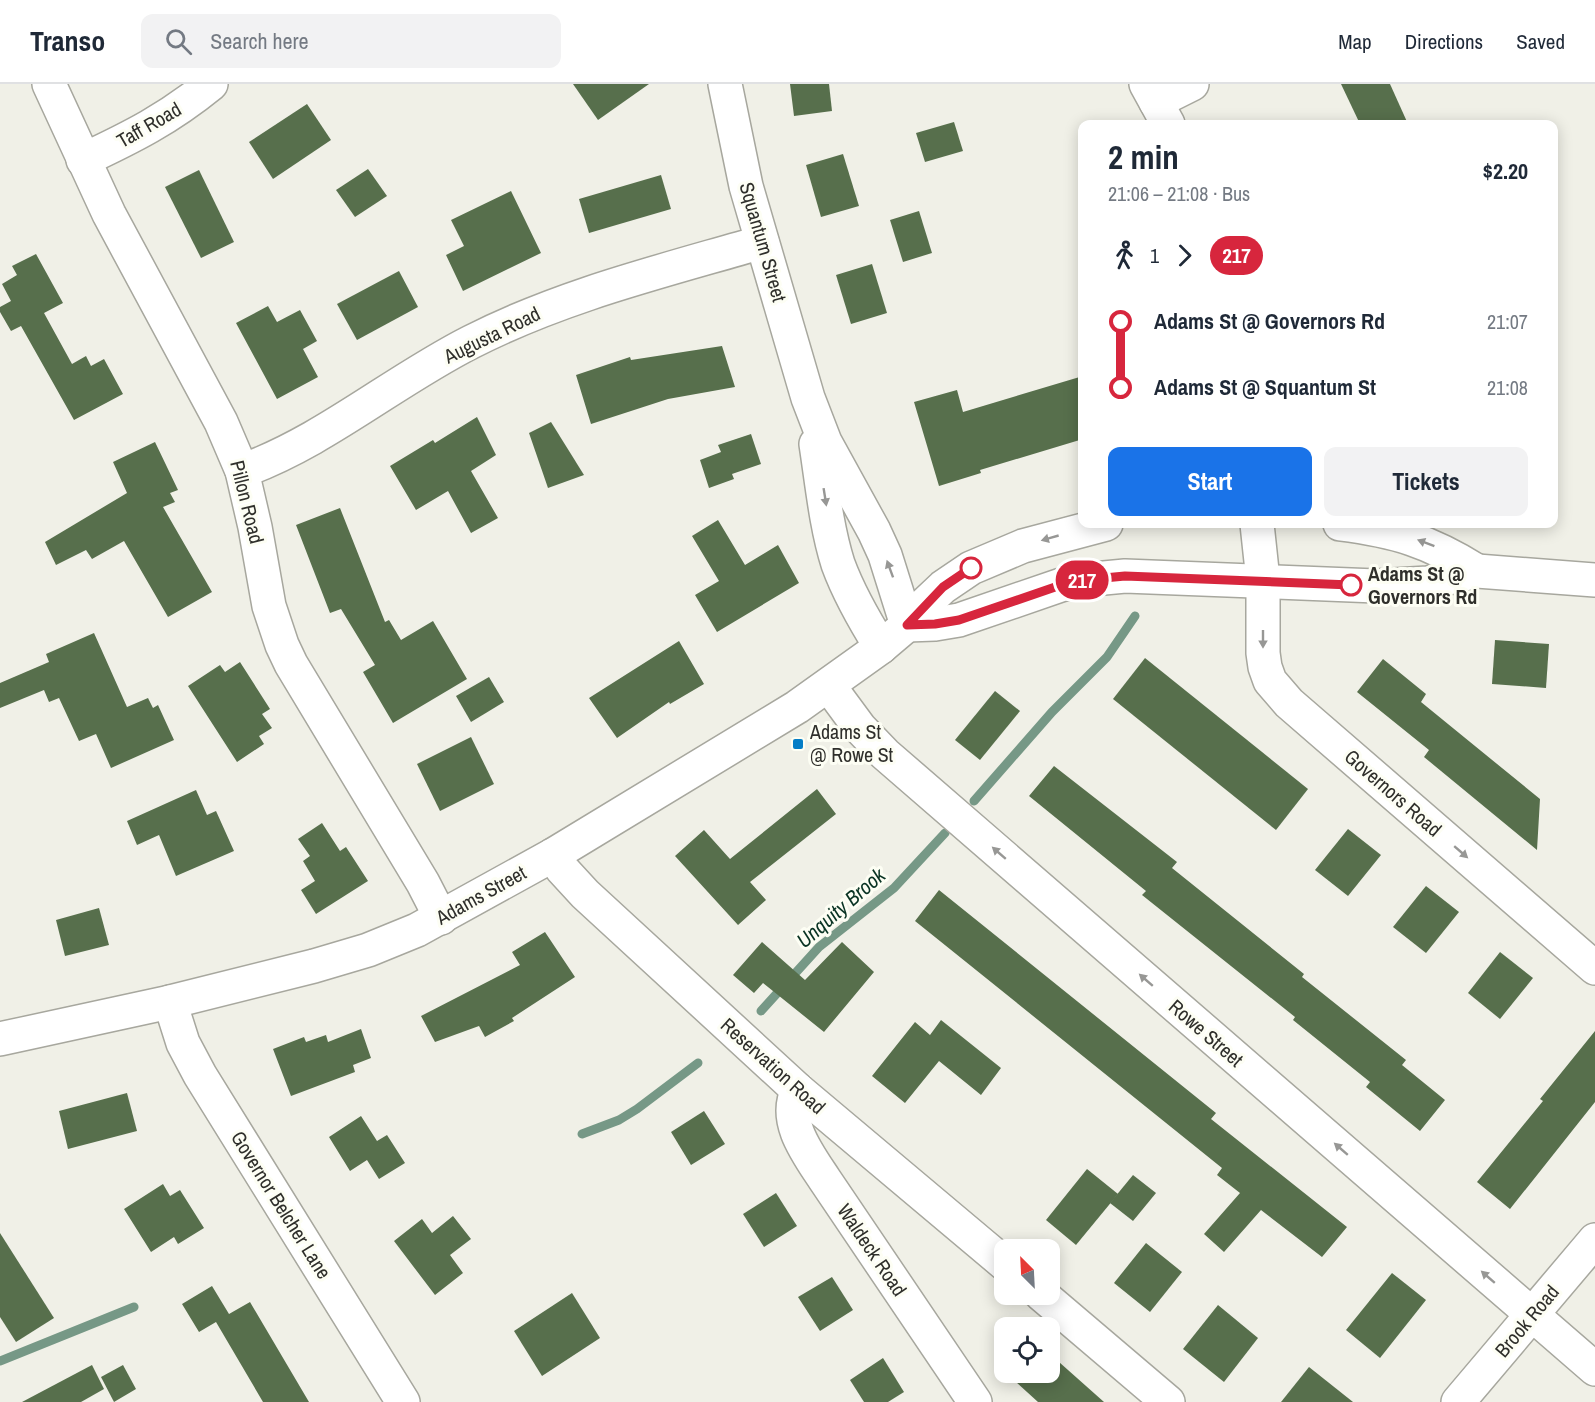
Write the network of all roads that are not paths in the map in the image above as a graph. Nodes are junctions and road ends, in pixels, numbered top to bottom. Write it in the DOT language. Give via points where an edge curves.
graph roads {
  1 [pos="49,84"];
  2 [pos="211,84"];
  3 [pos="725,84"];
  4 [pos="1192,84"];
  5 [pos="1157,104"];
  6 [pos="83,160"];
  7 [pos="762,242"];
  8 [pos="808,398"];
  9 [pos="242,471"];
  10 [pos="1088,528"];
  11 [pos="1102,528"];
  12 [pos="1257,528"];
  13 [pos="1369,528"];
  14 [pos="1478,571"];
  15 [pos="1104,578"];
  16 [pos="1263,580"];
  17 [pos="1595,580"];
  18 [pos="907,625"];
  19 [pos="881,647"];
  20 [pos="829,686"];
  21 [pos="553,855"];
  22 [pos="441,918"];
  23 [pos="1595,968"];
  24 [pos="170,1002"];
  25 [pos="0,1040"];
  26 [pos="798,1089"];
  27 [pos="1595,1240"];
  28 [pos="994,1255"];
  29 [pos="1054,1305"];
  30 [pos="1533,1315"];
  31 [pos="1595,1369"];
  32 [pos="403,1402"];
  33 [pos="975,1402"];
  34 [pos="1168,1402"];
  35 [pos="1458,1402"];
  1 -- 6 [label="street, Pillon Road"];
  2 -- 6 [label="street, Taff Road" via="158,123"];
  3 -- 7 [label="street, Squantum Street"];
  4 -- 5 [label="street"];
  6 -- 9 [label="street, Pillon Road" via="221,422"];
  7 -- 8 [label="street, Squantum Street"];
  7 -- 9 [label="street, Augusta Road" via="602,288 515,321 445,357 310,440"];
  18 -- 8 [label="street, Squantum Street, one-way" via="885,555 825,442"];
  8 -- 19 [label="street, Squantum Street, one-way" via="838,562 863,619"];
  9 -- 22 [label="street, Pillon Road" via="269,606 282,645"];
  10 -- 18 [label="street, Adams Street, one-way" via="1023,546 971,568 943,587"];
  11 -- 15 [label="street"];
  12 -- 16 [label="street, Governors Road"];
  14 -- 13 [label="street, one-way" via="1442,550"];
  14 -- 16 [label="street" via="1403,585"];
  14 -- 17 [label="street"];
  15 -- 16 [label="street"];
  15 -- 18 [label="street" via="1045,590 959,620"];
  16 -- 23 [label="street, Governors Road, one-way" via="1263,653 1270,681 1278,692"];
  18 -- 19 [label="street, Adams Street"];
  19 -- 20 [label="street, Adams Street"];
  20 -- 21 [label="street, Adams Street"];
  30 -- 20 [label="street, Rowe Street, one-way" via="885,754"];
  21 -- 22 [label="street, Adams Street"];
  21 -- 26 [label="street, Reservation Road" via="585,894"];
  22 -- 24 [label="street, Adams Street" via="338,959"];
  24 -- 25 [label="street, Adams Street"];
  24 -- 32 [label="street, Governor Belcher Lane" via="183,1042 200,1075"];
  26 -- 28 [label="street, Reservation Road"];
  26 -- 33 [label="street, Waldeck Road" via="792,1117 805,1148"];
  27 -- 30 [label="street, Brook Road"];
  29 -- 34 [label="street"];
  30 -- 31 [label="street, Rowe Street"];
  30 -- 35 [label="street, Brook Road"];
}
